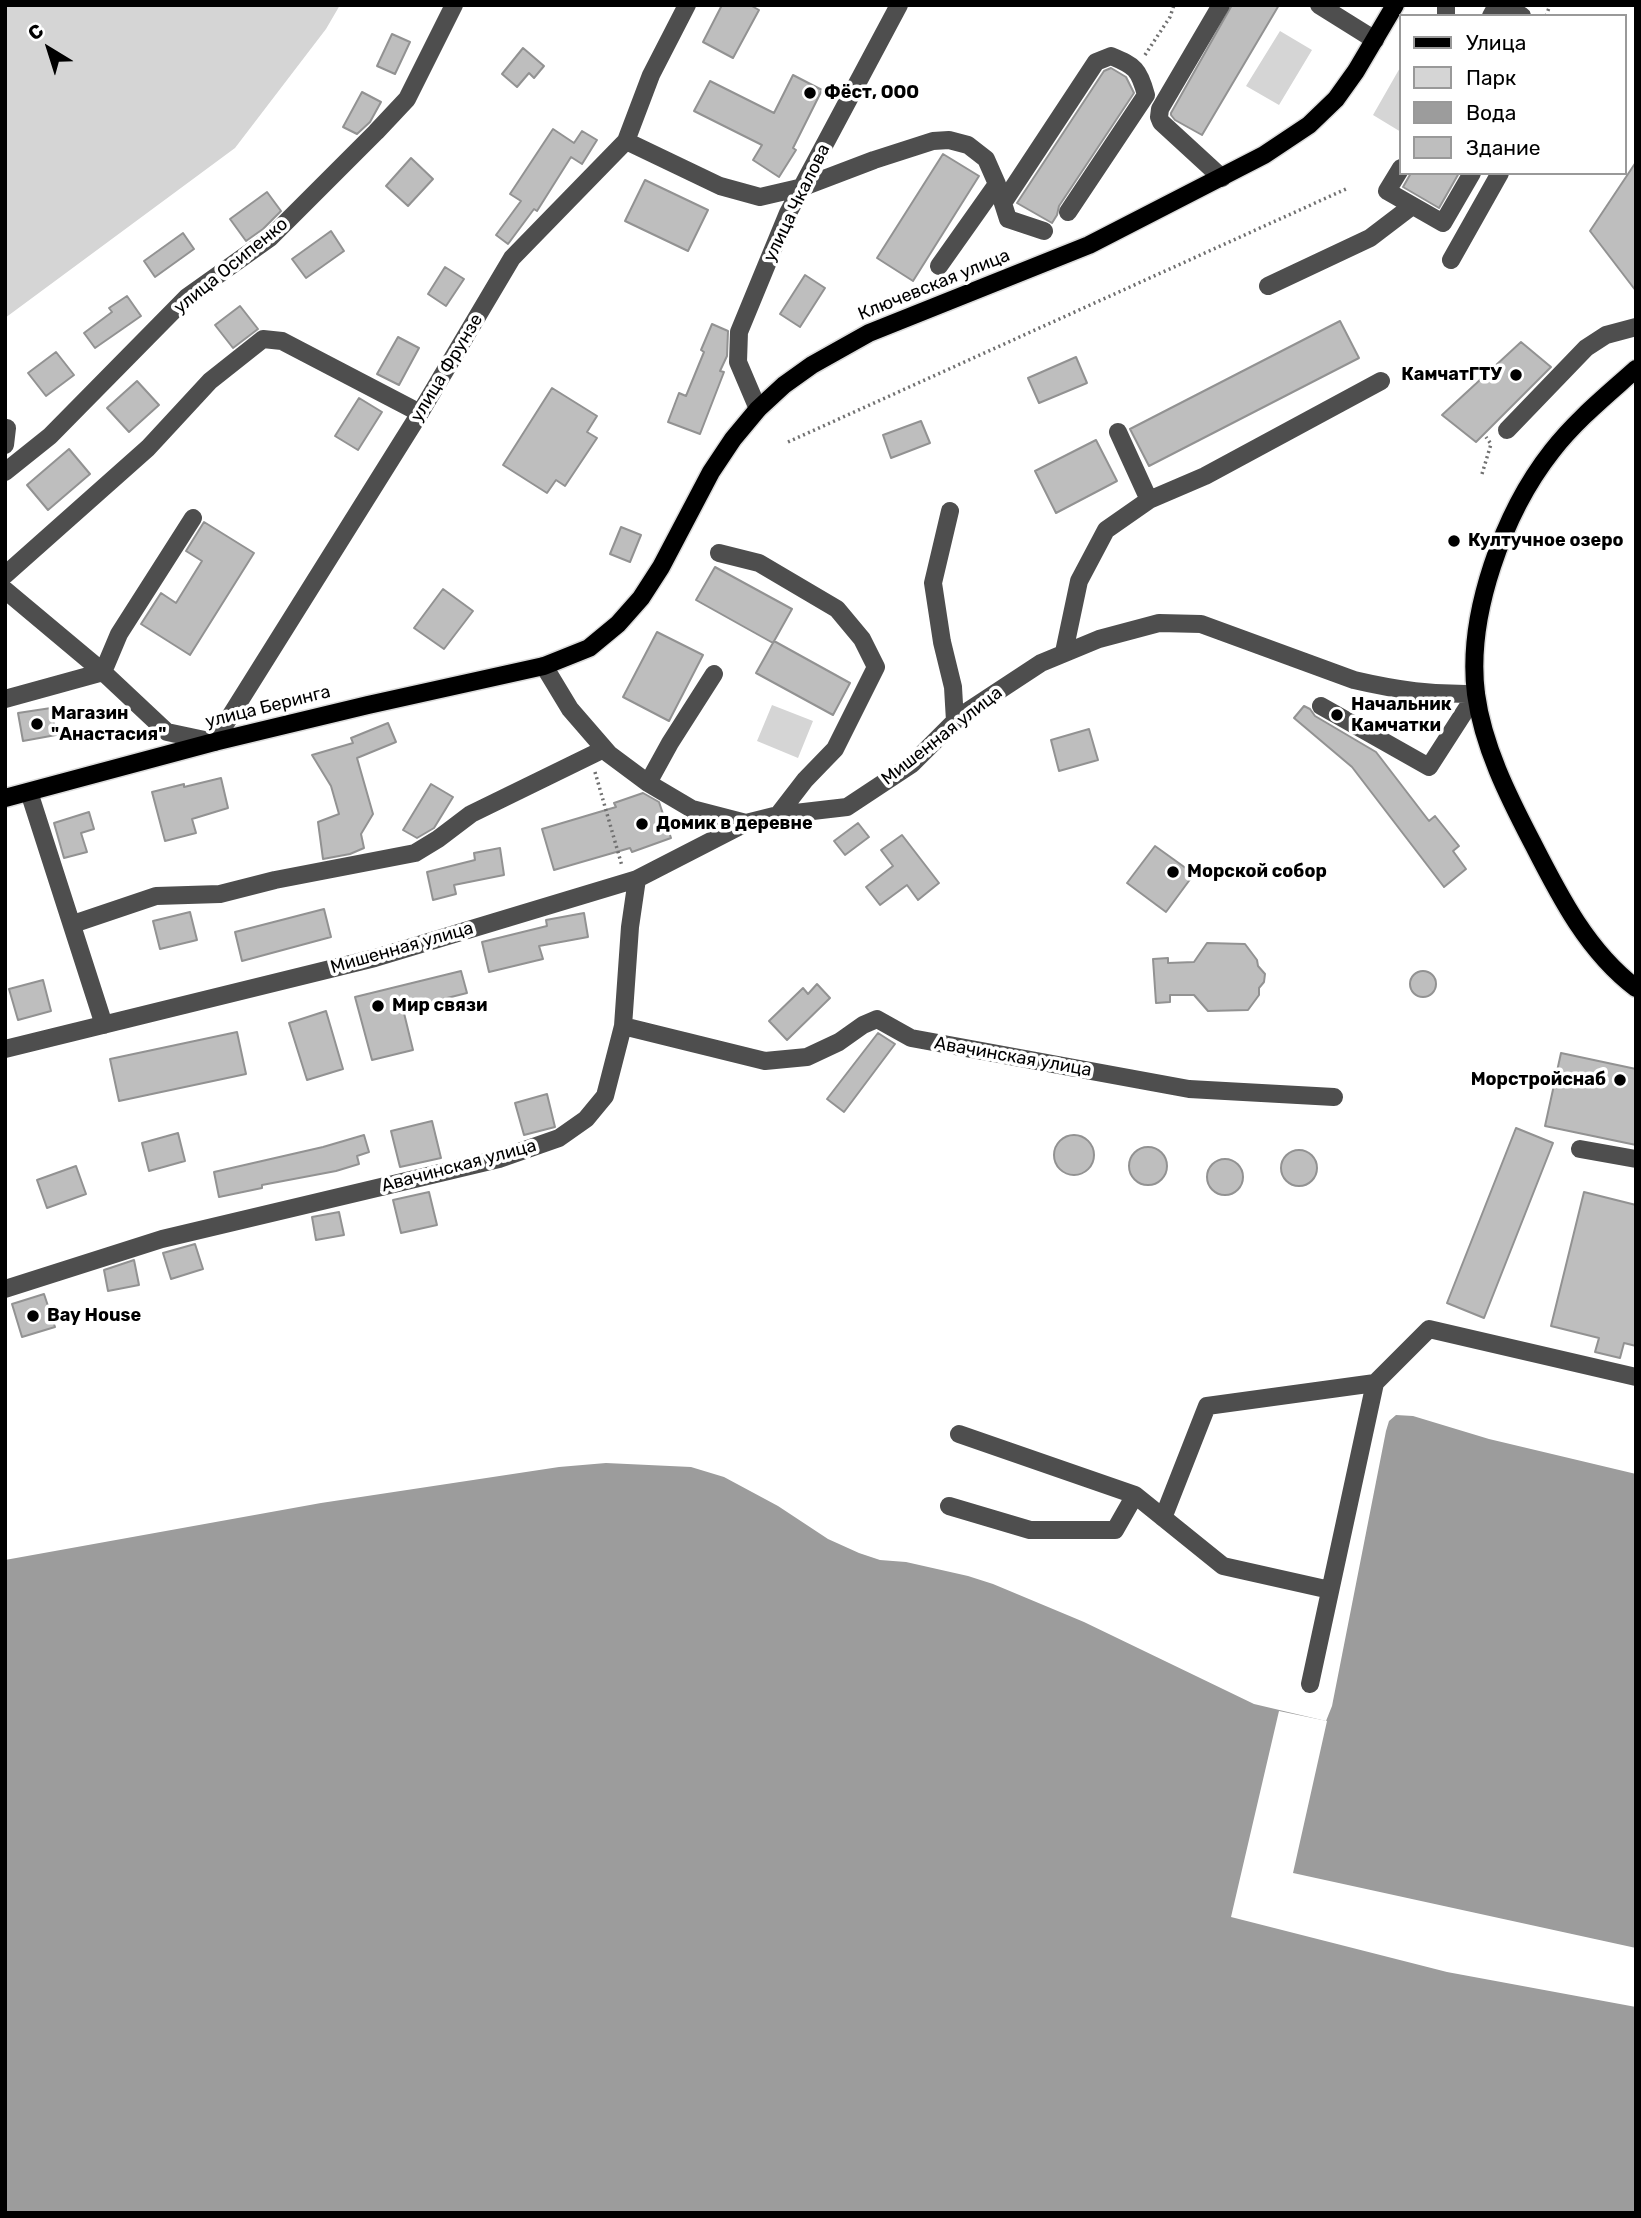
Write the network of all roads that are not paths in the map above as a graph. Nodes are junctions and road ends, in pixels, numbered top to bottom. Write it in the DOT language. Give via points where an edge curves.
graph roads {
  1 [pos="454,5"];
  2 [pos="687,5"];
  3 [pos="899,5"];
  4 [pos="1221,5"];
  5 [pos="1319,5"];
  6 [pos="1395,5"];
  7 [pos="1375,40"];
  8 [pos="626,141"];
  9 [pos="1400,170"];
  10 [pos="1471,175"];
  11 [pos="1499,175"];
  12 [pos="1222,178"];
  13 [pos="997,184"];
  14 [pos="803,187"];
  15 [pos="1003,203"];
  16 [pos="1412,206"];
  17 [pos="1068,212"];
  18 [pos="1044,231"];
  19 [pos="1451,260"];
  20 [pos="939,266"];
  21 [pos="1268,286"];
  22 [pos="1636,327"];
  23 [pos="1636,369"];
  24 [pos="1381,381"];
  25 [pos="758,409"];
  26 [pos="420,413"];
  27 [pos="5,428"];
  28 [pos="1507,430"];
  29 [pos="1118,432"];
  30 [pos="5,445"];
  31 [pos="5,472"];
  32 [pos="1149,500"];
  33 [pos="950,511"];
  34 [pos="193,518"];
  35 [pos="719,553"];
  36 [pos="5,575"];
  37 [pos="5,590"];
  38 [pos="1064,652"];
  39 [pos="544,666"];
  40 [pos="103,672"];
  41 [pos="714,674"];
  42 [pos="1476,694"];
  43 [pos="5,699"];
  44 [pos="1321,706"];
  45 [pos="955,721"];
  46 [pos="214,741"];
  47 [pos="604,749"];
  48 [pos="648,783"];
  49 [pos="29,792"];
  50 [pos="5,799"];
  51 [pos="778,815"];
  52 [pos="746,823"];
  53 [pos="631,880"];
  54 [pos="73,924"];
  55 [pos="1636,988"];
  56 [pos="104,1025"];
  57 [pos="623,1026"];
  58 [pos="5,1049"];
  59 [pos="1334,1097"];
  60 [pos="1580,1149"];
  61 [pos="1636,1158"];
  62 [pos="5,1289"];
  63 [pos="1636,1377"];
  64 [pos="1375,1383"];
  65 [pos="960,1434"];
  66 [pos="1135,1495"];
  67 [pos="949,1506"];
  68 [pos="1163,1518"];
  69 [pos="1330,1590"];
  70 [pos="1310,1684"];
  1 -- 31 [label="street, улица Осипенко" via="407,100 270,238 187,297 50,436"];
  2 -- 8 [label="street, улица Фрунзе" via="651,75"];
  3 -- 14 [label="street, улица Чкалова"];
  4 -- 12 [label="street" via="1159,117"];
  5 -- 7 [label="street"];
  6 -- 7 [label="main road, Ключевская улица"];
  7 -- 12 [label="main road, Ключевская улица" via="1343,90 1319,116 1291,139"];
  8 -- 14 [label="street" via="720,186 760,197"];
  8 -- 26 [label="street, улица Фрунзе" via="512,258"];
  9 -- 16 [label="street" via="1387,191"];
  10 -- 16 [label="street" via="1443,223"];
  11 -- 19 [label="street"];
  12 -- 25 [label="main road, Ключевская улица" via="1089,245 869,333 812,365"];
  13 -- 14 [label="street" via="986,159 968,145 949,140 933,141"];
  13 -- 15 [label="street"];
  13 -- 20 [label="street"];
  14 -- 25 [label="street, улица Чкалова" via="738,332 738,362"];
  15 -- 17 [label="street" via="1096,62 1111,56 1133,65 1146,95"];
  15 -- 18 [label="street" via="1008,219"];
  16 -- 21 [label="street" via="1370,238"];
  22 -- 28 [label="street" via="1606,335 1586,348"];
  23 -- 42 [label="main road" via="1553,450 1519,505 1497,555 1479,617"];
  24 -- 32 [label="street" via="1205,476"];
  25 -- 39 [label="main road, Ключевская улица" via="721,456 661,567 631,610 589,648"];
  26 -- 36 [label="street" via="282,341 263,339 211,381 148,448"];
  26 -- 46 [label="street, улица Фрунзе"];
  27 -- 30 [label="street"];
  29 -- 32 [label="street"];
  32 -- 38 [label="street" via="1106,530 1079,581"];
  33 -- 45 [label="street" via="933,583"];
  34 -- 40 [label="street" via="120,634"];
  35 -- 51 [label="street" via="759,563 837,609 862,639 876,667 835,749"];
  37 -- 40 [label="street"];
  38 -- 42 [label="street, Мишенная улица" via="1159,623 1201,624 1354,680 1401,691"];
  38 -- 45 [label="street, Мишенная улица"];
  39 -- 46 [label="main road, улица Беринга"];
  39 -- 47 [label="street" via="570,709"];
  40 -- 43 [label="street"];
  40 -- 46 [label="street" via="167,732"];
  41 -- 48 [label="street"];
  42 -- 44 [label="street" via="1429,767"];
  42 -- 55 [label="main road" via="1497,769 1546,871 1596,949"];
  45 -- 51 [label="street, Мишенная улица" via="912,764 846,807"];
  46 -- 49 [label="main road, улица Беринга"];
  47 -- 48 [label="street"];
  47 -- 54 [label="street" via="471,814 415,853 220,894 156,896"];
  48 -- 52 [label="street" via="692,809"];
  49 -- 50 [label="main road, улица Беринга"];
  49 -- 54 [label="street"];
  51 -- 52 [label="street, Мишенная улица"];
  52 -- 53 [label="street, Мишенная улица"];
  53 -- 56 [label="street, Мишенная улица" via="376,958"];
  53 -- 57 [label="street"];
  54 -- 56 [label="street"];
  56 -- 58 [label="street, Мишенная улица"];
  57 -- 59 [label="street, Авачинская улица" via="765,1061 807,1057 877,1019 911,1038 1189,1089"];
  57 -- 62 [label="street, Авачинская улица" via="605,1096 586,1119 559,1138 499,1159 162,1240"];
  60 -- 61 [label="street"];
  63 -- 64 [label="street" via="1429,1329"];
  64 -- 68 [label="street" via="1207,1406"];
  64 -- 69 [label="street"];
  65 -- 66 [label="street"];
  66 -- 67 [label="street" via="1115,1530 1030,1530"];
  66 -- 68 [label="street"];
  68 -- 69 [label="street" via="1223,1566"];
  69 -- 70 [label="street"];
}
